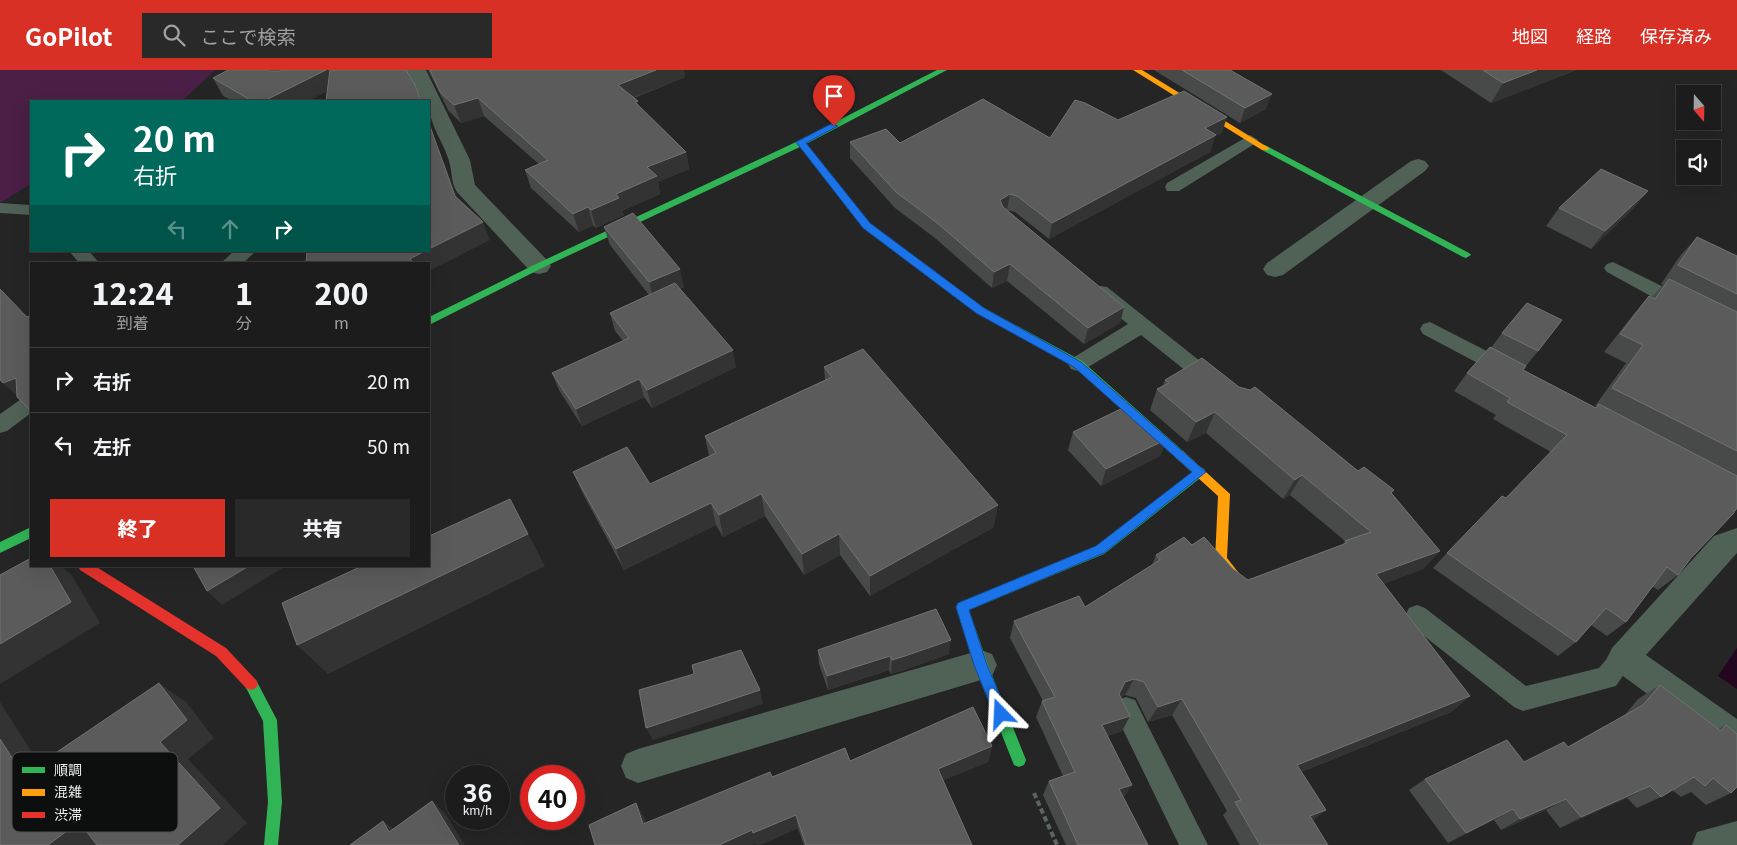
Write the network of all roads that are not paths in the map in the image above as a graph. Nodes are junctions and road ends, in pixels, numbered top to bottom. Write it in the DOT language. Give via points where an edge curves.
graph roads {
  1 [pos="413,70"];
  2 [pos="943,70"];
  3 [pos="1137,70"];
  4 [pos="1250,140"];
  5 [pos="801,142"];
  6 [pos="1418,166"];
  7 [pos="1173,187"];
  8 [pos="1367,203"];
  9 [pos="0,208"];
  10 [pos="30,210"];
  11 [pos="79,252"];
  12 [pos="246,252"];
  13 [pos="1466,255"];
  14 [pos="89,262"];
  15 [pos="231,262"];
  16 [pos="539,266"];
  17 [pos="1613,268"];
  18 [pos="1275,270"];
  19 [pos="1083,278"];
  20 [pos="1702,314"];
  21 [pos="430,320"];
  22 [pos="1142,325"];
  23 [pos="1430,329"];
  24 [pos="1078,364"];
  25 [pos="1527,380"];
  26 [pos="1230,395"];
  27 [pos="30,403"];
  28 [pos="0,425"];
  29 [pos="1200,472"];
  30 [pos="1737,540"];
  31 [pos="86,567"];
  32 [pos="1239,581"];
  33 [pos="1417,616"];
  34 [pos="1623,658"];
  35 [pos="981,665"];
  36 [pos="1126,709"];
  37 [pos="1737,739"];
  38 [pos="1018,760"];
  39 [pos="638,766"];
  40 [pos="1737,839"];
  41 [pos="271,845"];
  42 [pos="1194,845"];
  43 [pos="1710,845"];
  1 -- 16 [label="street" via="418,72 454,148 465,187"];
  2 -- 5 [label="street"];
  3 -- 4 [label="street"];
  4 -- 7 [label="lane"];
  4 -- 8 [label="street"];
  5 -- 16 [label="street"];
  5 -- 24 [label="street" via="866,226 980,310"];
  6 -- 8 [label="street"];
  8 -- 13 [label="street"];
  8 -- 18 [label="street"];
  9 -- 10 [label="lane"];
  11 -- 14 [label="lane"];
  12 -- 15 [label="lane"];
  16 -- 21 [label="street"];
  17 -- 20 [label="lane"];
  19 -- 22 [label="lane"];
  22 -- 24 [label="lane"];
  22 -- 26 [label="lane"];
  23 -- 25 [label="lane"];
  24 -- 29 [label="street"];
  27 -- 28 [label="lane"];
  29 -- 32 [label="street" via="1224,494 1221,560"];
  29 -- 35 [label="street" via="1100,550 962,607"];
  30 -- 34 [label="street" via="1724,545"];
  31 -- 41 [label="street" via="221,652 250,681 270,720 275,802"];
  33 -- 34 [label="lane" via="1523,699 1607,678"];
  34 -- 37 [label="street"];
  35 -- 38 [label="street"];
  35 -- 39 [label="street"];
  36 -- 42 [label="lane"];
  40 -- 43 [label="street"];
}
